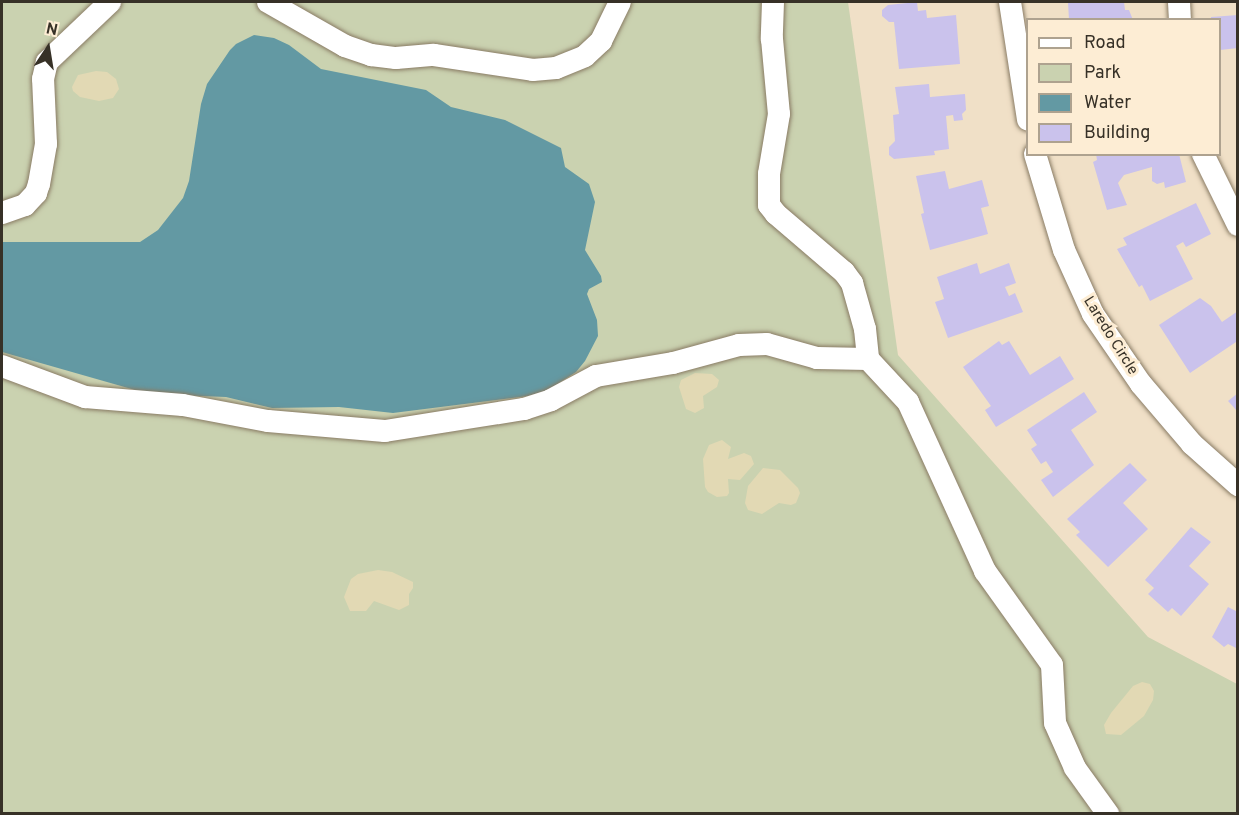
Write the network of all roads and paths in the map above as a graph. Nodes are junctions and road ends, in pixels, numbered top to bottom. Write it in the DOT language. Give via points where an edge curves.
graph roads {
  1 [pos="110,2"];
  2 [pos="268,2"];
  3 [pos="620,2"];
  4 [pos="773,2"];
  5 [pos="1010,2"];
  6 [pos="1179,2"];
  7 [pos="1180,18"];
  8 [pos="1026,107"];
  9 [pos="1036,156"];
  10 [pos="1204,156"];
  11 [pos="2,213"];
  12 [pos="1238,225"];
  13 [pos="868,359"];
  14 [pos="2,366"];
  15 [pos="1238,485"];
  16 [pos="1108,813"];
  1 -- 11 [label="street" via="47,62 43,79 46,144 39,184 25,205"];
  2 -- 3 [label="street" via="345,46 371,56 434,55 532,70 556,68 585,57 601,41"];
  4 -- 13 [label="street" via="779,114 769,174 769,205 852,283 865,329"];
  5 -- 8 [label="street"];
  6 -- 7 [label="street"];
  9 -- 15 [label="street, Laredo Circle" via="1064,250 1093,314 1148,393 1192,444"];
  10 -- 12 [label="street"];
  13 -- 14 [label="street" via="817,358 767,344 739,345 673,363 596,376 552,400 524,409 385,431 268,422 183,405 86,397"];
  13 -- 16 [label="street" via="908,402 985,571 1052,665 1055,723 1075,768"];
}
